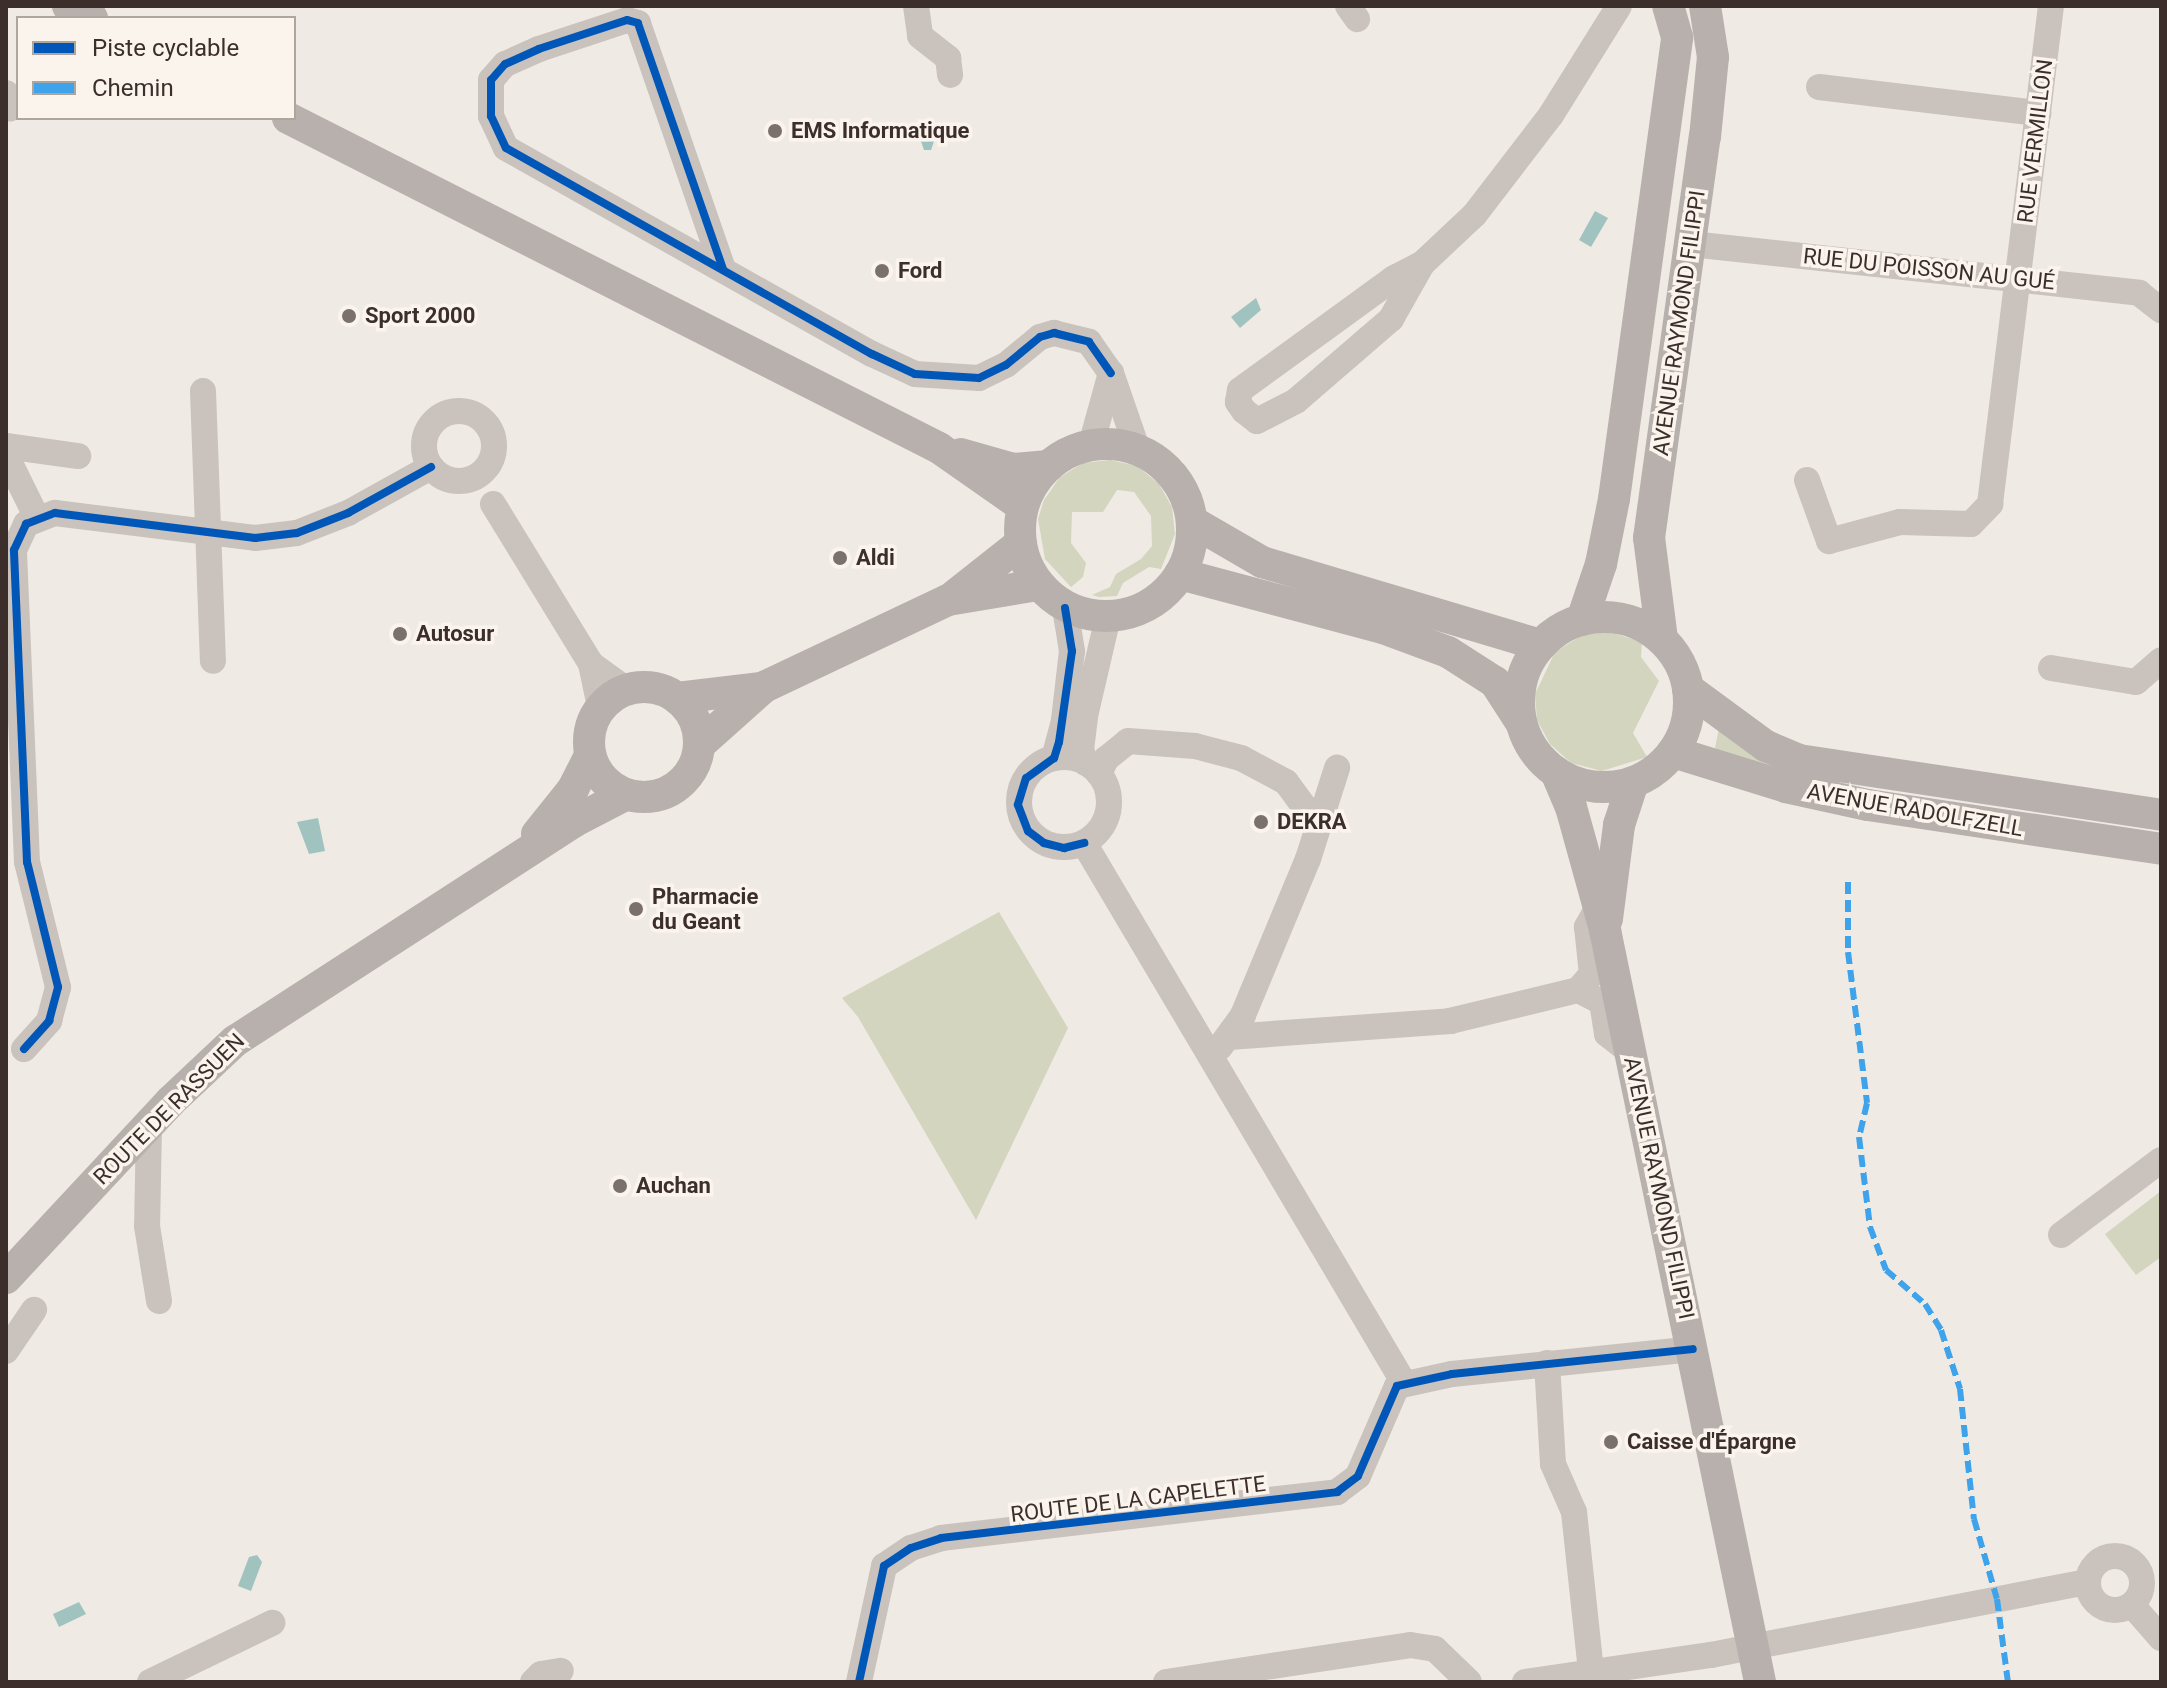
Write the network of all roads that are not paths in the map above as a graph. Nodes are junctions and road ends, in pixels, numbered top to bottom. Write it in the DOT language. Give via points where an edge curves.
graph roads {
  1 [pos="68,6"];
  2 [pos="916,6"];
  3 [pos="1619,6"];
  4 [pos="1668,6"];
  5 [pos="1705,6"];
  6 [pos="2051,6"];
  7 [pos="88,16"];
  8 [pos="950,75"];
  9 [pos="1819,87"];
  10 [pos="2038,113"];
  11 [pos="292,120"];
  12 [pos="1691,244"];
  13 [pos="1422,264"];
  14 [pos="723,269"];
  15 [pos="2019,277"];
  16 [pos="2161,310"];
  17 [pos="1111,373"];
  18 [pos="203,391"];
  19 [pos="1091,445"];
  20 [pos="6,446"];
  21 [pos="939,448"];
  22 [pos="1137,448"];
  23 [pos="6,455"];
  24 [pos="78,456"];
  25 [pos="1046,466"];
  26 [pos="431,467"];
  27 [pos="476,474"];
  28 [pos="1807,480"];
  29 [pos="1022,506"];
  30 [pos="37,518"];
  31 [pos="1193,522"];
  32 [pos="210,531"];
  33 [pos="1021,543"];
  34 [pos="1180,574"];
  35 [pos="1038,585"];
  36 [pos="948,600"];
  37 [pos="1065,608"];
  38 [pos="1108,617"];
  39 [pos="1582,620"];
  40 [pos="1662,639"];
  41 [pos="1541,645"];
  42 [pos="2161,660"];
  43 [pos="213,661"];
  44 [pos="591,664"];
  45 [pos="2051,668"];
  46 [pos="764,687"];
  47 [pos="1688,689"];
  48 [pos="627,690"];
  49 [pos="677,698"];
  50 [pos="600,707"];
  51 [pos="1522,724"];
  52 [pos="699,745"];
  53 [pos="1673,752"];
  54 [pos="590,756"];
  55 [pos="1054,758"];
  56 [pos="1337,768"];
  57 [pos="1092,769"];
  58 [pos="1556,772"];
  59 [pos="1633,782"];
  60 [pos="625,795"];
  61 [pos="2161,815"];
  62 [pos="1317,824"];
  63 [pos="1084,843"];
  64 [pos="2161,849"];
  65 [pos="514,861"];
  66 [pos="1601,918"];
  67 [pos="1578,990"];
  68 [pos="1229,1037"];
  69 [pos="24,1049"];
  70 [pos="1631,1053"];
  71 [pos="1207,1055"];
  72 [pos="149,1125"];
  73 [pos="2161,1160"];
  74 [pos="2061,1235"];
  75 [pos="6,1278"];
  76 [pos="159,1301"];
  77 [pos="34,1310"];
  78 [pos="1693,1349"];
  79 [pos="6,1351"];
  80 [pos="1547,1363"];
  81 [pos="1404,1383"];
  82 [pos="2087,1582"];
  83 [pos="2132,1605"];
  84 [pos="272,1623"];
  85 [pos="2161,1638"];
  86 [pos="1753,1647"];
  87 [pos="561,1671"];
  88 [pos="1310,1671"];
  89 [pos="1591,1672"];
  90 [pos="150,1682"];
  91 [pos="533,1682"];
  92 [pos="859,1682"];
  93 [pos="1166,1682"];
  94 [pos="1469,1682"];
  95 [pos="1525,1682"];
  96 [pos="1760,1682"];
  1 -- 7 [label="main road"];
  2 -- 8 [label="street" via="920,36 948,58"];
  3 -- 13 [label="street" via="1532,140 1475,214"];
  4 -- 39 [label="main road, AVENUE RAYMOND FILIPPI" via="1677,37 1614,499 1601,564"];
  5 -- 12 [label="main road, AVENUE RAYMOND FILIPPI" via="1713,57"];
  6 -- 10 [label="street, RUE VERMILLON"];
  9 -- 10 [label="street"];
  10 -- 15 [label="street, RUE VERMILLON"];
  11 -- 21 [label="main road"];
  12 -- 15 [label="street, RUE DU POISSON AU GUÉ"];
  12 -- 40 [label="main road, AVENUE RAYMOND FILIPPI" via="1649,538"];
  13 -- 13 [label="street" via="1394,278 1240,390 1238,402 1244,411 1257,421 1296,401 1391,319"];
  14 -- 14 [label="street" via="638,23 627,20 505,64 491,80 491,116 506,148"];
  14 -- 17 [label="street" via="915,374 979,378 1054,333 1089,342"];
  15 -- 16 [label="street, RUE DU POISSON AU GUÉ" via="2139,293"];
  15 -- 28 [label="street, RUE VERMILLON" via="1990,504 1971,524 1900,522 1829,541"];
  17 -- 19 [label="street"];
  17 -- 22 [label="street"];
  18 -- 32 [label="street"];
  19 -- 22 [label="main road"];
  19 -- 25 [label="main road"];
  20 -- 24 [label="street"];
  21 -- 25 [label="main road" via="1013,469"];
  21 -- 29 [label="main road"];
  22 -- 31 [label="main road" via="1177,481"];
  23 -- 30 [label="street"];
  25 -- 29 [label="main road"];
  26 -- 27 [label="street" via="444,478"];
  26 -- 27 [label="street" via="424,452 427,431 440,416 460,410 490,428 494,447"];
  26 -- 32 [label="street" via="348,513 297,533 255,538"];
  27 -- 44 [label="street"];
  29 -- 33 [label="main road"];
  30 -- 32 [label="street" via="84,515"];
  30 -- 69 [label="street" via="26,524 14,550 15,605 27,862 58,987 49,1021"];
  31 -- 34 [label="main road"];
  31 -- 41 [label="main road" via="1262,562"];
  32 -- 43 [label="street"];
  33 -- 35 [label="main road"];
  33 -- 36 [label="main road"];
  34 -- 38 [label="main road" via="1143,605"];
  34 -- 51 [label="main road" via="1383,628 1448,652 1495,682"];
  35 -- 36 [label="main road"];
  35 -- 37 [label="main road"];
  36 -- 46 [label="main road"];
  37 -- 38 [label="main road"];
  37 -- 55 [label="street" via="1072,651"];
  38 -- 57 [label="street" via="1081,750"];
  39 -- 40 [label="main road" via="1628,620"];
  39 -- 41 [label="main road"];
  40 -- 47 [label="main road" via="1681,665"];
  41 -- 51 [label="main road" via="1520,688"];
  42 -- 45 [label="street" via="2136,682"];
  44 -- 48 [label="street"];
  44 -- 50 [label="street"];
  46 -- 49 [label="main road"];
  46 -- 52 [label="main road"];
  47 -- 53 [label="main road" via="1687,723"];
  47 -- 61 [label="main road, AVENUE RADOLFZELL" via="1766,746 1799,760"];
  48 -- 49 [label="main road" via="651,687"];
  48 -- 50 [label="main road"];
  49 -- 52 [label="main road" via="696,724"];
  50 -- 54 [label="main road" via="590,730"];
  51 -- 58 [label="main road" via="1534,751"];
  52 -- 60 [label="main road" via="690,773 676,787 653,797"];
  53 -- 59 [label="main road"];
  53 -- 64 [label="main road, AVENUE RADOLFZELL" via="1845,800"];
  54 -- 60 [label="main road" via="603,781"];
  54 -- 65 [label="main road, ROUTE DE RASSUEN" via="573,789"];
  55 -- 57 [label="street"];
  55 -- 63 [label="street" via="1026,778 1018,798 1021,819 1033,836 1050,846"];
  56 -- 62 [label="street"];
  57 -- 62 [label="street" via="1128,741 1195,746 1241,758 1286,782"];
  57 -- 63 [label="street" via="1107,790 1108,810 1100,829"];
  58 -- 59 [label="main road" via="1592,786"];
  58 -- 66 [label="main road, AVENUE RAYMOND FILIPPI" via="1571,807"];
  59 -- 66 [label="main road, AVENUE RAYMOND FILIPPI"];
  60 -- 65 [label="main road, ROUTE DE RASSUEN"];
  62 -- 68 [label="street" via="1296,886"];
  63 -- 71 [label="street"];
  65 -- 72 [label="main road, ROUTE DE RASSUEN" via="276,1010 235,1041"];
  66 -- 67 [label="street" via="1587,927 1592,974"];
  66 -- 70 [label="main road, AVENUE RAYMOND FILIPPI"];
  67 -- 68 [label="street" via="1450,1021"];
  67 -- 70 [label="street" via="1602,1002 1607,1034"];
  68 -- 71 [label="street"];
  70 -- 78 [label="main road, AVENUE RAYMOND FILIPPI"];
  71 -- 81 [label="street"];
  72 -- 75 [label="main road, ROUTE DE RASSUEN"];
  72 -- 76 [label="street" via="147,1226"];
  73 -- 74 [label="street"];
  77 -- 79 [label="street"];
  78 -- 80 [label="street"];
  78 -- 86 [label="main road, AVENUE RAYMOND FILIPPI"];
  80 -- 81 [label="street"];
  80 -- 89 [label="street" via="1553,1464 1574,1512"];
  81 -- 92 [label="street, ROUTE DE LA CAPELETTE" via="1382,1411 1358,1476 1337,1492 941,1538 911,1548 884,1566"];
  82 -- 83 [label="street" via="2098,1606 2115,1611"];
  82 -- 83 [label="street" via="2092,1567 2106,1557 2131,1561 2142,1584"];
  82 -- 86 [label="street"];
  83 -- 85 [label="street"];
  84 -- 90 [label="street"];
  86 -- 89 [label="street"];
  86 -- 96 [label="main road, AVENUE RAYMOND FILIPPI"];
  87 -- 91 [label="street" via="541,1674"];
  88 -- 93 [label="street"];
  88 -- 94 [label="street" via="1410,1645 1435,1649"];
  89 -- 95 [label="street"];
}
